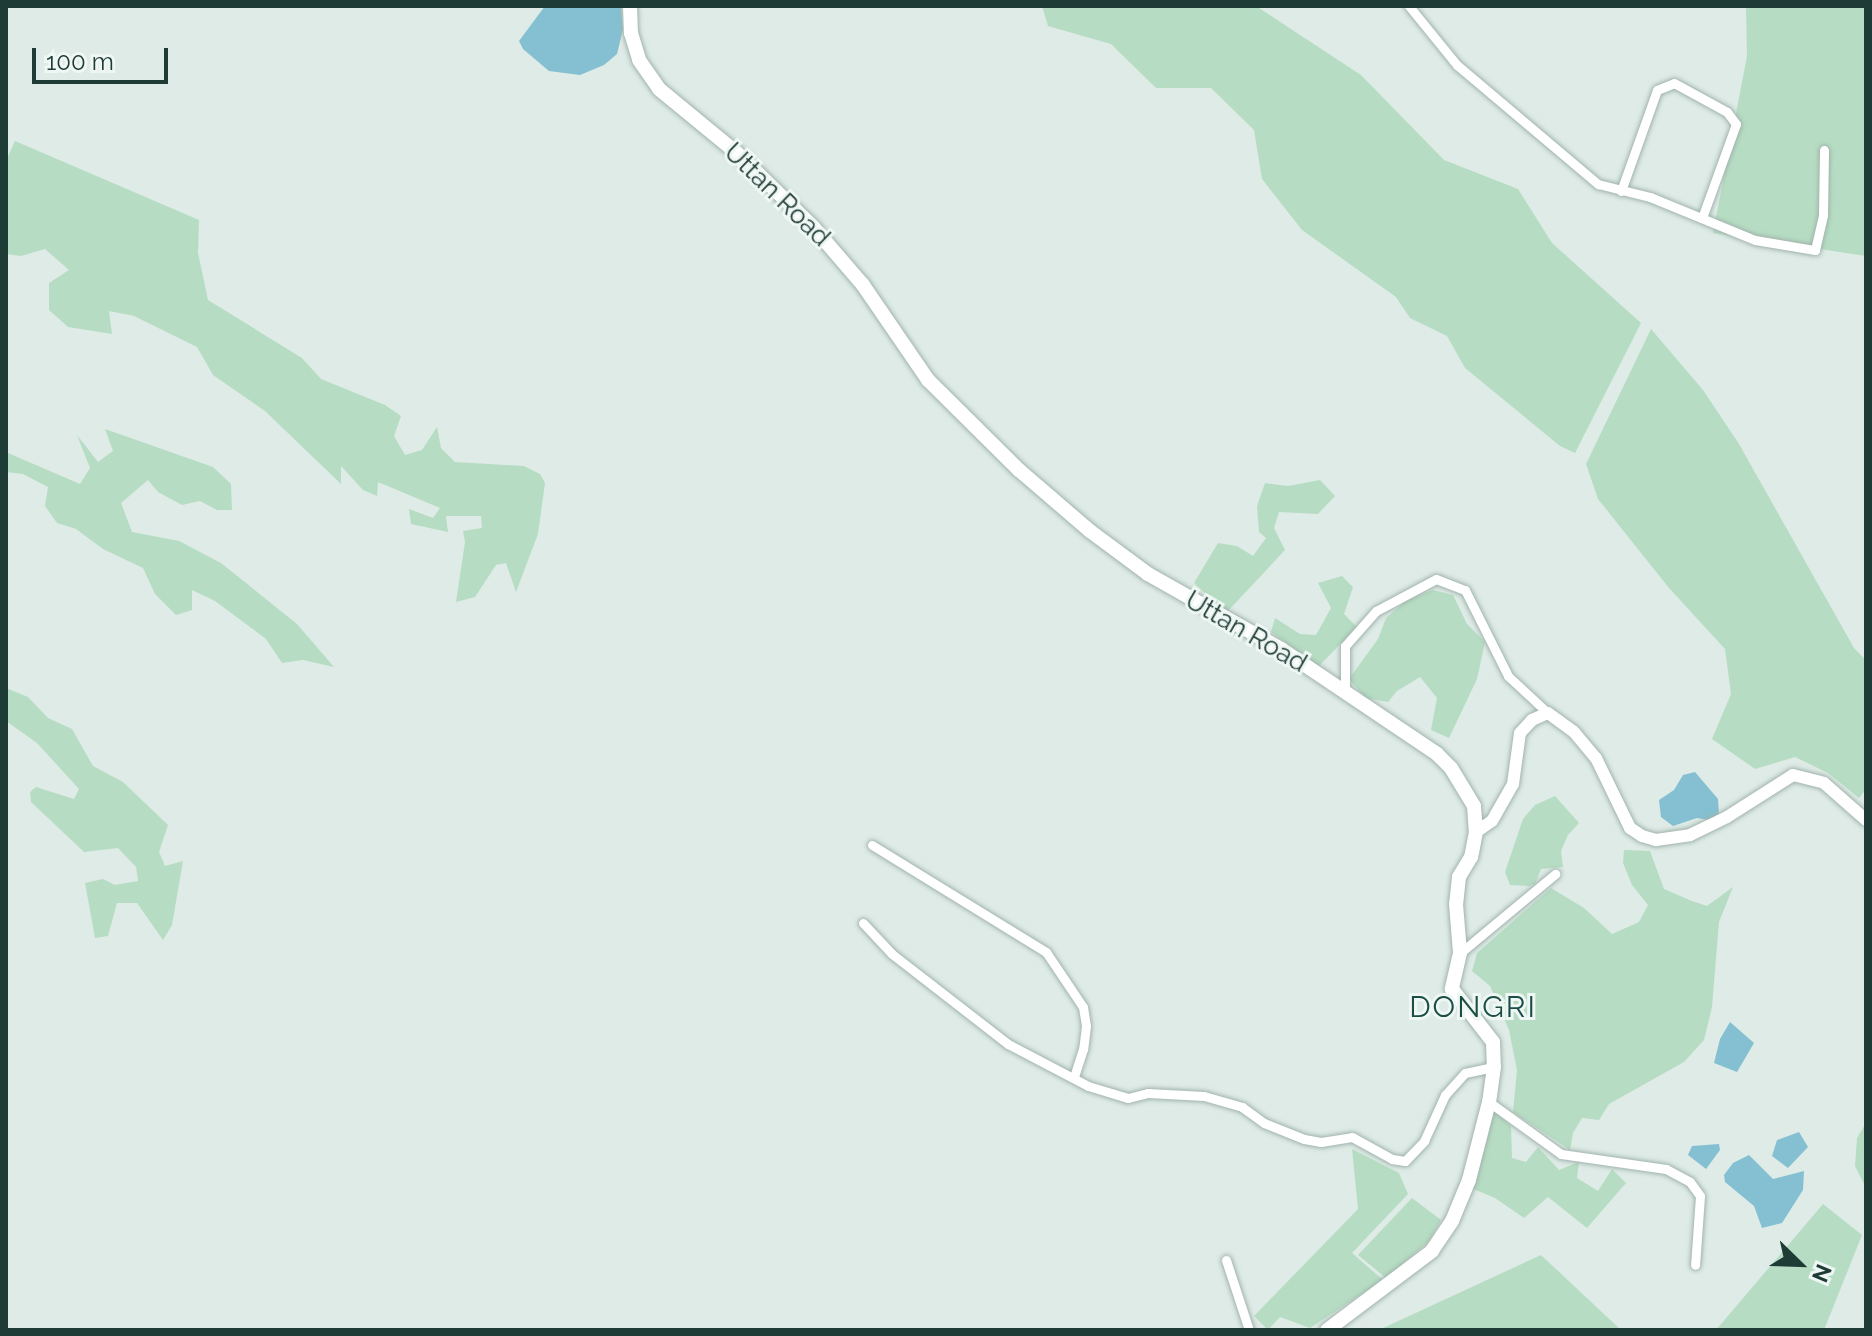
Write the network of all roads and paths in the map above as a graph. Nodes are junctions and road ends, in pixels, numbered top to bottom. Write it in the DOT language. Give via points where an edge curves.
graph roads {
  1 [pos="630,6"];
  2 [pos="1409,6"];
  3 [pos="1824,150"];
  4 [pos="1621,191"];
  5 [pos="1702,218"];
  6 [pos="1345,692"];
  7 [pos="1548,713"];
  8 [pos="1866,820"];
  9 [pos="1476,832"];
  10 [pos="872,845"];
  11 [pos="1555,874"];
  12 [pos="863,923"];
  13 [pos="1460,953"];
  14 [pos="1494,1067"];
  15 [pos="1074,1077"];
  16 [pos="1489,1102"];
  17 [pos="1226,1260"];
  18 [pos="1695,1265"];
  19 [pos="1249,1330"];
  20 [pos="1327,1330"];
  1 -- 6 [label="main road, Uttan Road" via="639,60 659,89 737,153 814,228 863,285 928,380 1019,470 1148,574 1281,649"];
  2 -- 4 [label="street" via="1457,65 1598,184"];
  3 -- 5 [label="street" via="1823,215 1815,250 1768,244"];
  4 -- 5 [label="street"];
  4 -- 5 [label="street" via="1657,90 1674,83 1727,112 1736,124"];
  6 -- 7 [label="street" via="1345,646 1376,611 1436,579 1465,590 1508,676"];
  6 -- 9 [label="main road, Uttan Road" via="1451,768 1474,806"];
  7 -- 8 [label="street" via="1596,758 1630,828 1642,836 1656,840 1690,835 1793,775 1824,783"];
  7 -- 9 [label="street" via="1520,733 1513,784 1492,821"];
  9 -- 13 [label="main road" via="1471,857 1459,877"];
  10 -- 15 [label="street" via="1046,952 1083,1007 1086,1026"];
  11 -- 13 [label="street"];
  12 -- 15 [label="street" via="892,954 1008,1044"];
  13 -- 14 [label="main road" via="1452,989 1493,1042"];
  14 -- 15 [label="street" via="1465,1073 1433,1117 1424,1141 1405,1161 1383,1156 1352,1137 1304,1139 1264,1123 1242,1107 1204,1096 1148,1093 1128,1098"];
  14 -- 16 [label="main road"];
  16 -- 18 [label="street" via="1561,1154 1666,1169 1690,1182 1700,1196"];
  16 -- 20 [label="main road" via="1469,1180 1432,1251"];
  17 -- 19 [label="street"];
}
